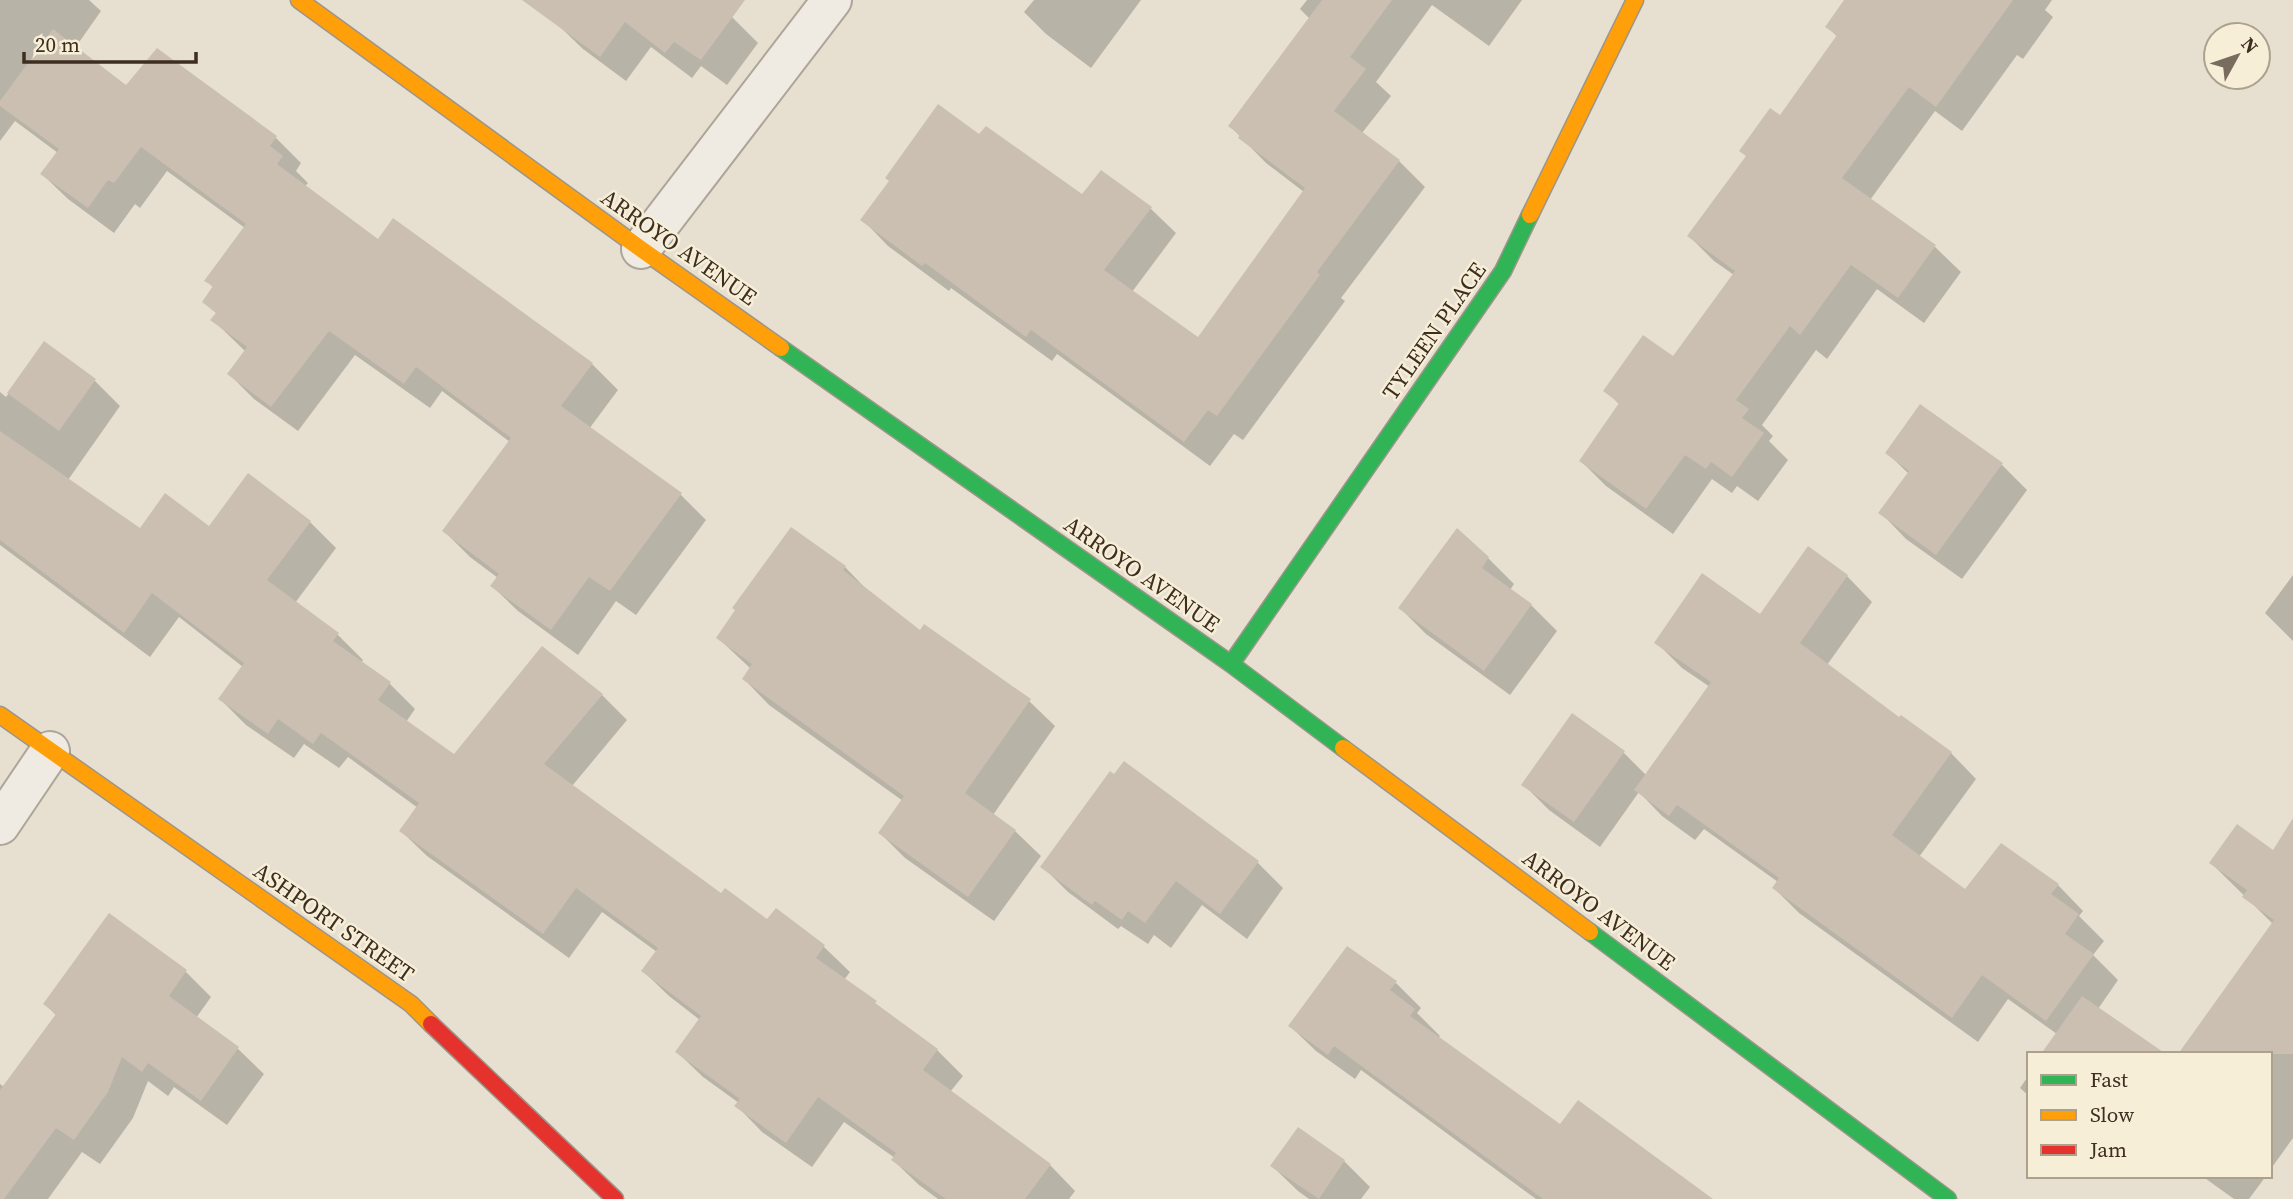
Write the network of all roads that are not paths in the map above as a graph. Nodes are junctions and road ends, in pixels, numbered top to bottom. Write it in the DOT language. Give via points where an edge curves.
graph roads {
  1 [pos="299,0"];
  2 [pos="832,0"];
  3 [pos="1635,0"];
  4 [pos="641,249"];
  5 [pos="1231,664"];
  6 [pos="0,715"];
  7 [pos="50,751"];
  8 [pos="0,825"];
  9 [pos="615,1199"];
  10 [pos="1948,1199"];
  1 -- 4 [label="street, ARROYO AVENUE"];
  2 -- 4 [label="street"];
  3 -- 5 [label="street, TYLEEN PLACE" via="1503,271"];
  4 -- 5 [label="street, ARROYO AVENUE"];
  5 -- 10 [label="street, ARROYO AVENUE"];
  6 -- 7 [label="street, ASHPORT STREET"];
  7 -- 8 [label="street"];
  7 -- 9 [label="street, ASHPORT STREET" via="411,1004"];
}
